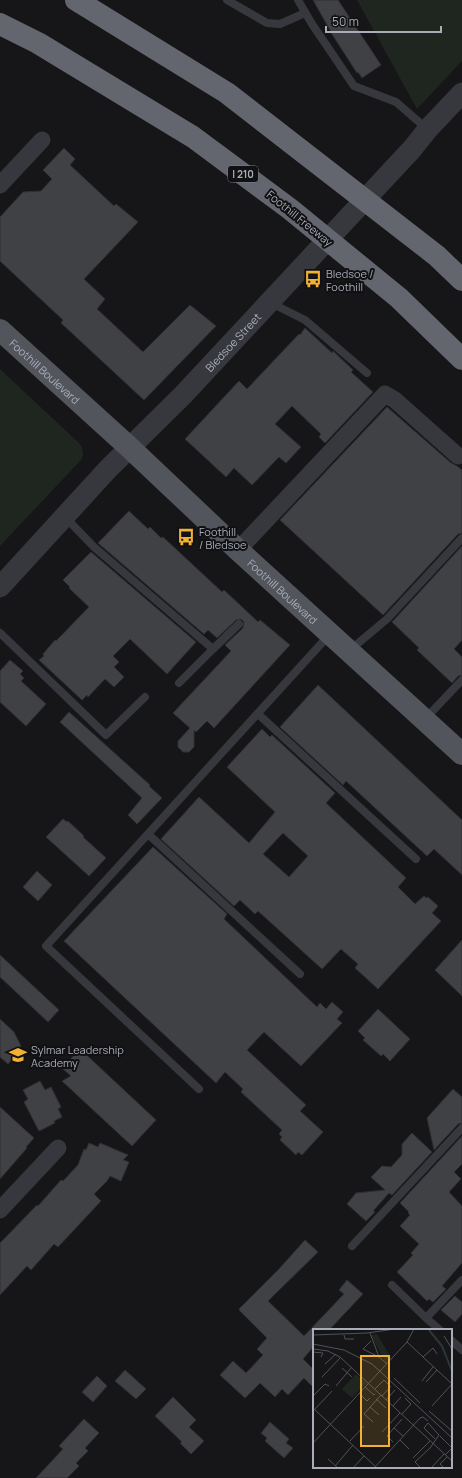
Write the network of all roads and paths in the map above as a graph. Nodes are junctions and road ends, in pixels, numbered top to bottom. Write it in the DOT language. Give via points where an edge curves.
graph roads {
  1 [pos="76,0"];
  2 [pos="227,0"];
  3 [pos="298,0"];
  4 [pos="305,13"];
  5 [pos="0,24"];
  6 [pos="462,93"];
  7 [pos="428,129"];
  8 [pos="42,140"];
  9 [pos="0,185"];
  10 [pos="462,280"];
  11 [pos="269,302"];
  12 [pos="0,330"];
  13 [pos="462,359"];
  14 [pos="367,373"];
  15 [pos="130,447"];
  16 [pos="458,456"];
  17 [pos="65,517"];
  18 [pos="462,538"];
  19 [pos="238,550"];
  20 [pos="0,587"];
  21 [pos="239,624"];
  22 [pos="0,633"];
  23 [pos="331,634"];
  24 [pos="213,649"];
  25 [pos="349,650"];
  26 [pos="462,680"];
  27 [pos="179,683"];
  28 [pos="145,697"];
  29 [pos="258,714"];
  30 [pos="425,720"];
  31 [pos="462,754"];
  32 [pos="148,834"];
  33 [pos="416,859"];
  34 [pos="300,974"];
  35 [pos="199,1089"];
  36 [pos="462,1128"];
  37 [pos="58,1148"];
  38 [pos="0,1210"];
  39 [pos="352,1246"];
  40 [pos="462,1280"];
  41 [pos="392,1285"];
  42 [pos="426,1318"];
  43 [pos="439,1329"];
  44 [pos="452,1341"];
  45 [pos="462,1350"];
  1 -- 10 [label="highway" via="227,93 437,256"];
  2 -- 4 [label="lane" via="267,23 280,24"];
  3 -- 4 [label="lane"];
  4 -- 7 [label="lane" via="354,86 396,102"];
  5 -- 13 [label="highway, Foothill Freeway / I 210" via="38,43 193,137 290,209 393,293"];
  6 -- 7 [label="street, Bledsoe Street"];
  7 -- 11 [label="street, Bledsoe Street"];
  8 -- 9 [label="street"];
  11 -- 14 [label="lane" via="306,320"];
  11 -- 15 [label="street, Bledsoe Street" via="183,395"];
  12 -- 15 [label="main road, Foothill Boulevard"];
  15 -- 17 [label="street, Bledsoe Street"];
  15 -- 19 [label="main road, Foothill Boulevard"];
  16 -- 19 [label="street" via="385,394"];
  17 -- 20 [label="street, Bledsoe Street"];
  17 -- 24 [label="lane" via="94,547"];
  18 -- 25 [label="lane" via="387,619"];
  19 -- 23 [label="main road, Foothill Boulevard"];
  21 -- 24 [label="lane"];
  22 -- 28 [label="lane" via="106,735"];
  23 -- 25 [label="main road, Foothill Boulevard"];
  23 -- 29 [label="lane"];
  24 -- 27 [label="lane"];
  25 -- 30 [label="main road, Foothill Boulevard"];
  26 -- 30 [label="lane"];
  29 -- 32 [label="lane"];
  29 -- 33 [label="lane"];
  30 -- 31 [label="main road, Foothill Boulevard"];
  32 -- 34 [label="lane"];
  32 -- 35 [label="lane" via="46,946"];
  36 -- 39 [label="lane"];
  37 -- 38 [label="street"];
  40 -- 42 [label="lane"];
  41 -- 42 [label="lane"];
  42 -- 43 [label="lane"];
  44 -- 45 [label="lane"];
}
